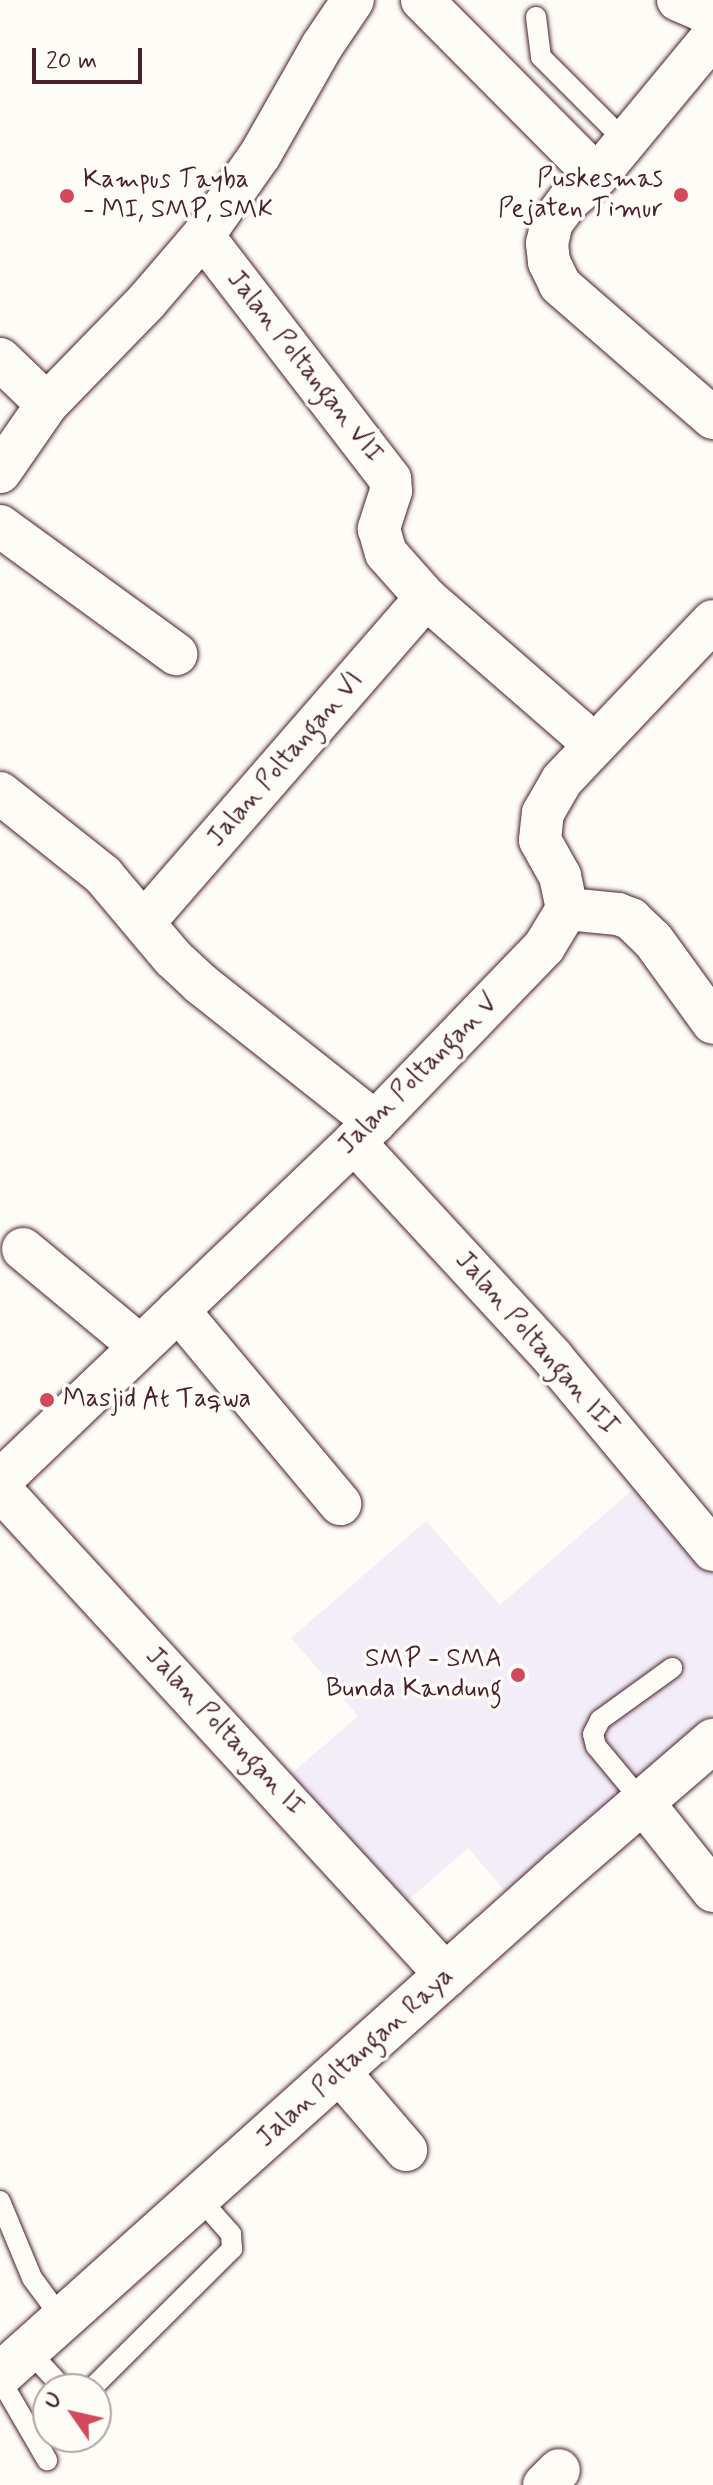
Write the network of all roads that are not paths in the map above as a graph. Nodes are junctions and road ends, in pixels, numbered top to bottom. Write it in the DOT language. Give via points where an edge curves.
graph roads {
  1 [pos="422,0"];
  2 [pos="678,0"];
  3 [pos="713,5"];
  4 [pos="335,7"];
  5 [pos="536,17"];
  6 [pos="713,36"];
  7 [pos="625,141"];
  8 [pos="597,176"];
  9 [pos="203,236"];
  10 [pos="0,359"];
  11 [pos="47,404"];
  12 [pos="713,418"];
  13 [pos="0,470"];
  14 [pos="0,526"];
  15 [pos="426,598"];
  16 [pos="705,645"];
  17 [pos="176,654"];
  18 [pos="594,744"];
  19 [pos="0,793"];
  20 [pos="567,909"];
  21 [pos="145,921"];
  22 [pos="713,1023"];
  23 [pos="364,1132"];
  24 [pos="23,1249"];
  25 [pos="178,1310"];
  26 [pos="140,1346"];
  27 [pos="0,1481"];
  28 [pos="0,1489"];
  29 [pos="340,1504"];
  30 [pos="713,1550"];
  31 [pos="672,1668"];
  32 [pos="713,1741"];
  33 [pos="641,1800"];
  34 [pos="713,1891"];
  35 [pos="447,1976"];
  36 [pos="339,2072"];
  37 [pos="406,2150"];
  38 [pos="200,2199"];
  39 [pos="0,2201"];
  40 [pos="63,2320"];
  41 [pos="9,2368"];
  42 [pos="107,2373"];
  43 [pos="32,2377"];
  44 [pos="47,2460"];
  1 -- 8 [label="street"];
  2 -- 3 [label="street" via="701,10"];
  4 -- 9 [label="street" via="260,155"];
  5 -- 7 [label="lane" via="541,57"];
  6 -- 7 [label="street"];
  7 -- 8 [label="street"];
  8 -- 12 [label="street" via="552,222 549,262 560,285"];
  9 -- 11 [label="street"];
  9 -- 15 [label="street, Jalan Poltangan VII" via="390,479 379,539"];
  10 -- 11 [label="street"];
  11 -- 13 [label="street"];
  14 -- 17 [label="street"];
  15 -- 18 [label="street, Jalan Poltangan VII"];
  15 -- 21 [label="street, Jalan Poltangan VI"];
  16 -- 18 [label="street"];
  18 -- 20 [label="street" via="562,780 540,826 543,849 566,894"];
  19 -- 21 [label="street, Jalan Poltangan III" via="103,875"];
  20 -- 22 [label="street" via="631,919 653,940"];
  20 -- 23 [label="street, Jalan Poltangan V" via="544,947"];
  21 -- 23 [label="street, Jalan Poltangan III" via="173,958"];
  23 -- 25 [label="street, Jalan Poltangan V"];
  23 -- 30 [label="street, Jalan Poltangan III"];
  24 -- 26 [label="street"];
  25 -- 26 [label="street, Jalan Poltangan V"];
  25 -- 29 [label="street"];
  26 -- 27 [label="street, Jalan Poltangan V"];
  28 -- 35 [label="street, Jalan Poltangan II"];
  31 -- 33 [label="lane" via="600,1720 593,1734 596,1746"];
  32 -- 33 [label="street, Jalan Poltangan Raya"];
  33 -- 34 [label="street"];
  33 -- 35 [label="street, Jalan Poltangan Raya"];
  35 -- 36 [label="street, Jalan Poltangan Raya"];
  36 -- 37 [label="street"];
  36 -- 38 [label="street, Jalan Poltangan Raya"];
  38 -- 40 [label="street, Jalan Poltangan Raya"];
  38 -- 42 [label="lane" via="231,2234 232,2249"];
  39 -- 40 [label="lane" via="32,2278"];
  40 -- 41 [label="street, Jalan Poltangan Raya"];
  41 -- 43 [label="lane"];
  41 -- 44 [label="lane"];
}
